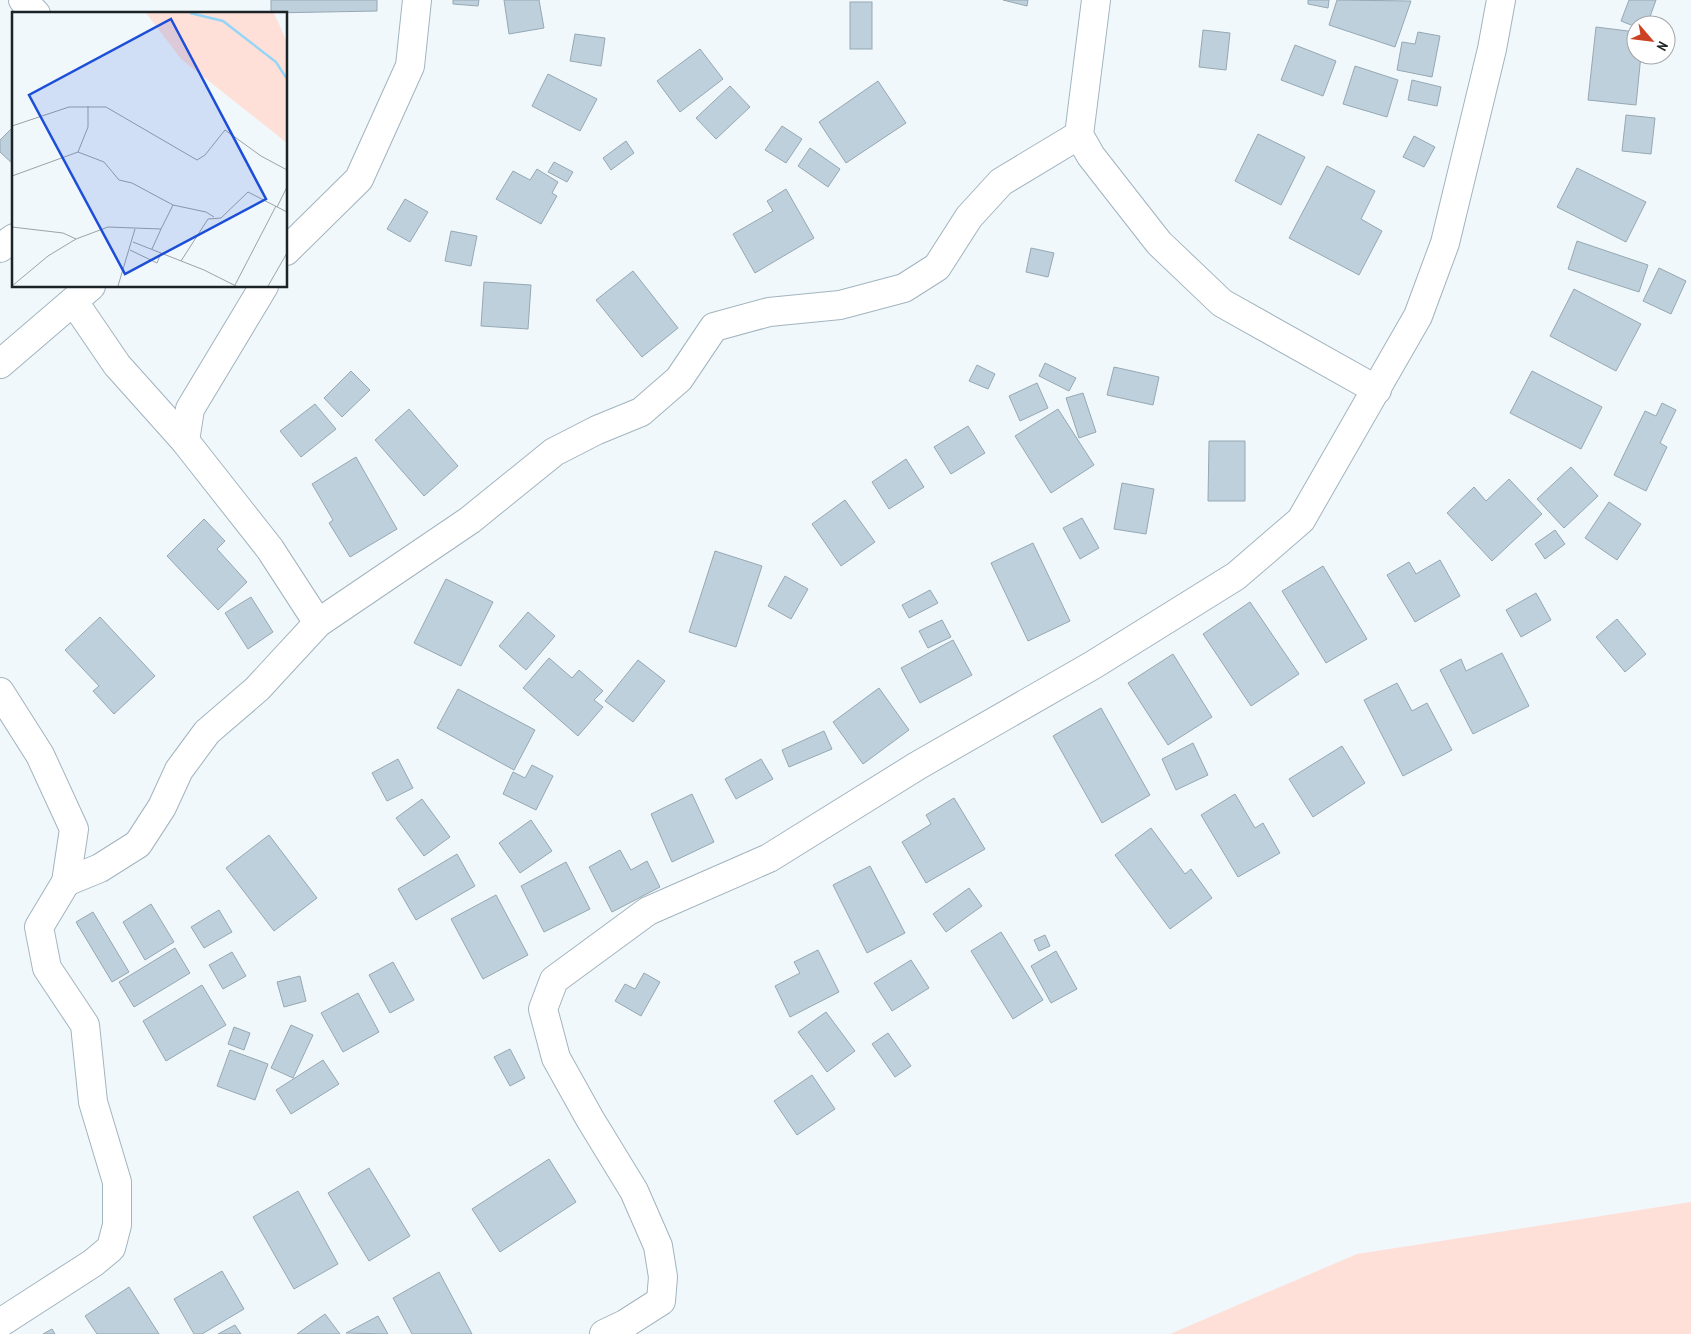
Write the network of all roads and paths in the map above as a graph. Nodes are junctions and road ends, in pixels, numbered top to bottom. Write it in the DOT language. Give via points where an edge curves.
graph roads {
  1 [pos="22,0"];
  2 [pos="417,0"];
  3 [pos="1096,0"];
  4 [pos="1501,0"];
  5 [pos="34,12"];
  6 [pos="1079,135"];
  7 [pos="12,239"];
  8 [pos="0,248"];
  9 [pos="288,248"];
  10 [pos="263,288"];
  11 [pos="82,294"];
  12 [pos="4,352"];
  13 [pos="1376,390"];
  14 [pos="185,441"];
  15 [pos="318,623"];
  16 [pos="0,692"];
  17 [pos="66,882"];
  18 [pos="0,1323"];
  19 [pos="604,1334"];
  1 -- 5 [label="street"];
  2 -- 9 [label="street" via="410,66 359,179"];
  3 -- 6 [label="street"];
  4 -- 13 [label="street" via="1445,243 1418,316"];
  6 -- 13 [label="street" via="1091,156 1159,243 1222,304"];
  6 -- 15 [label="street" via="1001,182 969,217 937,267 904,288 840,305 769,312 714,327 679,379 641,412 554,452 470,520"];
  7 -- 8 [label="street"];
  10 -- 14 [label="street" via="190,409"];
  11 -- 12 [label="street"];
  11 -- 14 [label="street" via="117,365"];
  13 -- 19 [label="street" via="1300,520 1236,576 769,858 648,911 554,980 543,1009 556,1058 634,1191 658,1246 663,1278 661,1301"];
  14 -- 15 [label="street" via="270,549"];
  15 -- 17 [label="street" via="257,688 207,732 179,770 162,807 138,844 100,868"];
  16 -- 17 [label="street" via="40,755 74,829"];
  17 -- 18 [label="street" via="39,927 48,968 85,1025 93,1102 117,1182 117,1225 111,1248"];
}
